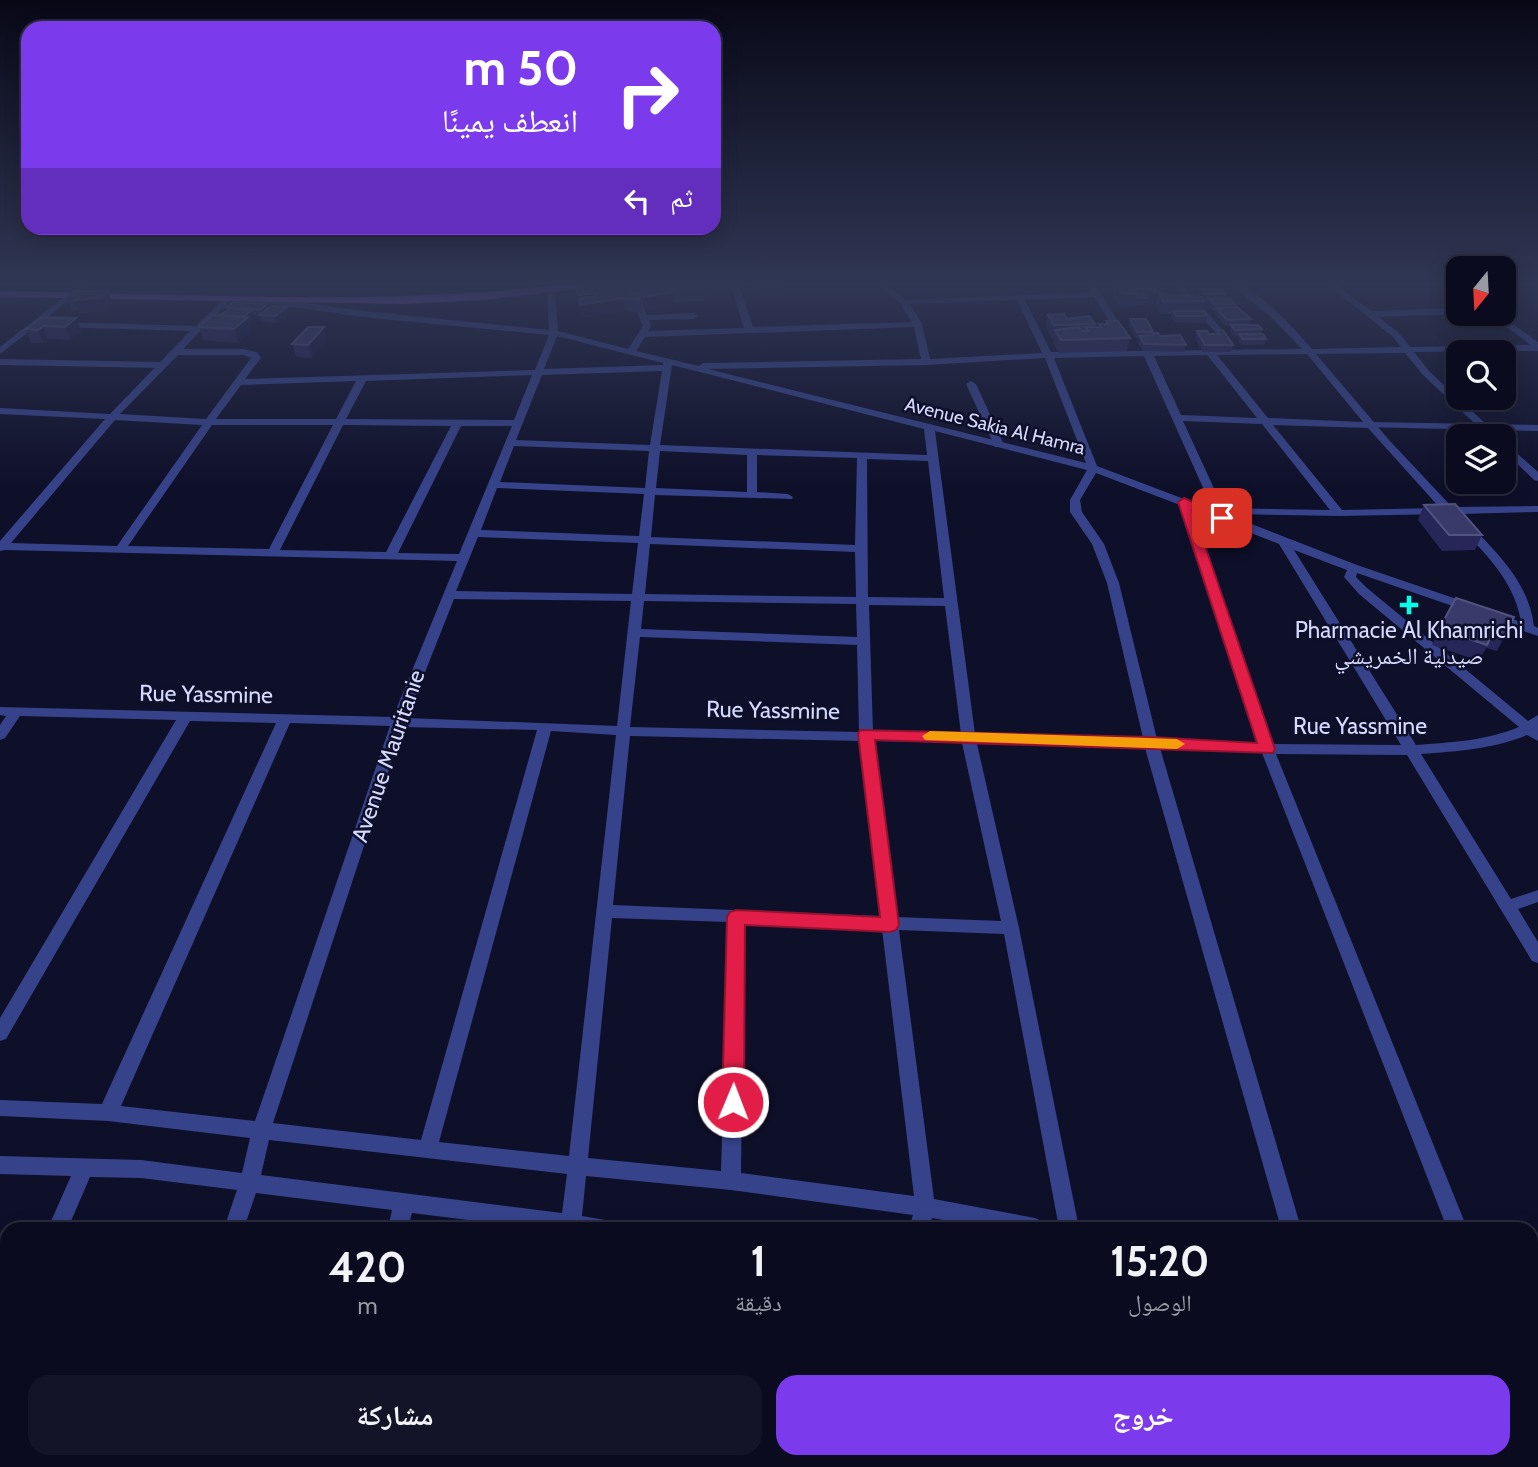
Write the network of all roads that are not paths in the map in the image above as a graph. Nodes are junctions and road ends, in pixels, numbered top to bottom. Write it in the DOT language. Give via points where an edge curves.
graph roads {
  1 [pos="175,353"];
  2 [pos="233,353"];
  3 [pos="545,353"];
  4 [pos="637,353"];
  5 [pos="924,353"];
  6 [pos="1276,353"];
  7 [pos="1309,353"];
  8 [pos="1410,353"];
  9 [pos="1148,354"];
  10 [pos="1211,354"];
  11 [pos="1238,354"];
  12 [pos="1048,355"];
  13 [pos="1134,355"];
  14 [pos="0,362"];
  15 [pos="926,362"];
  16 [pos="164,365"];
  17 [pos="667,365"];
  18 [pos="686,366"];
  19 [pos="537,371"];
  20 [pos="363,377"];
  21 [pos="239,382"];
  22 [pos="971,384"];
  23 [pos="0,411"];
  24 [pos="113,416"];
  25 [pos="1175,418"];
  26 [pos="1265,421"];
  27 [pos="209,422"];
  28 [pos="339,423"];
  29 [pos="457,423"];
  30 [pos="517,423"];
  31 [pos="1482,424"];
  32 [pos="1370,425"];
  33 [pos="929,427"];
  34 [pos="1538,428"];
  35 [pos="1446,429"];
  36 [pos="1516,430"];
  37 [pos="509,443"];
  38 [pos="999,445"];
  39 [pos="655,447"];
  40 [pos="752,452"];
  41 [pos="862,456"];
  42 [pos="1516,457"];
  43 [pos="932,458"];
  44 [pos="1093,468"];
  45 [pos="1538,478"];
  46 [pos="492,485"];
  47 [pos="652,491"];
  48 [pos="752,495"];
  49 [pos="788,497"];
  50 [pos="1184,502"];
  51 [pos="1538,509"];
  52 [pos="1450,511"];
  53 [pos="1339,513"];
  54 [pos="1221,515"];
  55 [pos="473,533"];
  56 [pos="646,540"];
  57 [pos="1284,542"];
  58 [pos="1,547"];
  59 [pos="121,548"];
  60 [pos="861,549"];
  61 [pos="273,552"];
  62 [pos="391,555"];
  63 [pos="463,558"];
  64 [pos="1353,568"];
  65 [pos="448,596"];
  66 [pos="639,597"];
  67 [pos="862,601"];
  68 [pos="951,602"];
  69 [pos="1533,630"];
  70 [pos="635,633"];
  71 [pos="863,641"];
  72 [pos="0,711"];
  73 [pos="16,712"];
  74 [pos="185,717"];
  75 [pos="285,719"];
  76 [pos="398,722"];
  77 [pos="545,726"];
  78 [pos="1535,728"];
  79 [pos="623,731"];
  80 [pos="866,734"];
  81 [pos="0,735"];
  82 [pos="968,737"];
  83 [pos="1151,743"];
  84 [pos="1267,749"];
  85 [pos="1413,750"];
  86 [pos="1538,896"];
  87 [pos="1508,906"];
  88 [pos="605,911"];
  89 [pos="736,917"];
  90 [pos="890,925"];
  91 [pos="1011,928"];
  92 [pos="1538,957"];
  93 [pos="0,1034"];
  94 [pos="0,1108"];
  95 [pos="108,1113"];
  96 [pos="262,1129"];
  97 [pos="428,1148"];
  98 [pos="0,1165"];
  99 [pos="85,1166"];
  100 [pos="577,1166"];
  101 [pos="731,1181"];
  102 [pos="249,1184"];
  103 [pos="405,1202"];
  104 [pos="925,1207"];
  105 [pos="61,1222"];
  106 [pos="236,1222"];
  107 [pos="400,1222"];
  108 [pos="539,1222"];
  109 [pos="572,1222"];
  110 [pos="921,1222"];
  111 [pos="1004,1222"];
  112 [pos="1068,1222"];
  113 [pos="1289,1222"];
  114 [pos="1455,1222"];
  1 -- 16 [label="street"];
  2 -- 21 [label="street" via="254,354 256,358"];
  3 -- 19 [label="street, Avenue Mauritanie"];
  4 -- 17 [label="street, Avenue Sakia Al Hamra"];
  5 -- 15 [label="street"];
  6 -- 11 [label="street"];
  7 -- 32 [label="street"];
  8 -- 31 [label="street"];
  9 -- 10 [label="street"];
  9 -- 13 [label="street"];
  9 -- 25 [label="street"];
  10 -- 11 [label="street"];
  10 -- 26 [label="street"];
  12 -- 13 [label="street"];
  12 -- 15 [label="street"];
  12 -- 44 [label="street"];
  14 -- 16 [label="street"];
  15 -- 18 [label="street"];
  16 -- 24 [label="street"];
  17 -- 18 [label="street, Avenue Sakia Al Hamra"];
  17 -- 19 [label="street"];
  17 -- 39 [label="street"];
  18 -- 33 [label="street, Avenue Sakia Al Hamra"];
  19 -- 20 [label="street"];
  19 -- 30 [label="street, Avenue Mauritanie"];
  20 -- 21 [label="street"];
  20 -- 28 [label="street"];
  21 -- 27 [label="street"];
  22 -- 38 [label="street"];
  23 -- 24 [label="street"];
  24 -- 27 [label="street"];
  24 -- 58 [label="street"];
  25 -- 26 [label="street"];
  25 -- 54 [label="street"];
  26 -- 32 [label="street"];
  26 -- 53 [label="street"];
  27 -- 28 [label="street"];
  27 -- 59 [label="street"];
  28 -- 29 [label="street"];
  28 -- 61 [label="street"];
  29 -- 30 [label="street"];
  29 -- 62 [label="street"];
  30 -- 37 [label="street, Avenue Mauritanie"];
  32 -- 35 [label="street"];
  32 -- 52 [label="street"];
  33 -- 38 [label="street, Avenue Sakia Al Hamra"];
  33 -- 43 [label="street"];
  34 -- 36 [label="street"];
  37 -- 39 [label="street"];
  37 -- 46 [label="street, Avenue Mauritanie"];
  38 -- 44 [label="street, Avenue Sakia Al Hamra"];
  39 -- 40 [label="street"];
  39 -- 47 [label="street"];
  40 -- 41 [label="street"];
  40 -- 48 [label="street"];
  41 -- 43 [label="street"];
  41 -- 60 [label="street"];
  42 -- 45 [label="street"];
  43 -- 68 [label="street"];
  44 -- 50 [label="street, Avenue Sakia Al Hamra"];
  44 -- 83 [label="street" via="1075,500 1076,512 1107,563"];
  46 -- 47 [label="street"];
  46 -- 55 [label="street, Avenue Mauritanie"];
  47 -- 48 [label="street"];
  47 -- 56 [label="street"];
  48 -- 49 [label="street"];
  50 -- 54 [label="street, Avenue Sakia Al Hamra"];
  50 -- 84 [label="street"];
  51 -- 52 [label="street"];
  52 -- 53 [label="street"];
  52 -- 69 [label="street" via="1519,588"];
  53 -- 54 [label="street"];
  54 -- 57 [label="street, Avenue Sakia Al Hamra"];
  55 -- 56 [label="street"];
  55 -- 63 [label="street, Avenue Mauritanie"];
  56 -- 60 [label="street"];
  56 -- 66 [label="street"];
  57 -- 64 [label="street, Avenue Sakia Al Hamra"];
  57 -- 85 [label="street"];
  58 -- 59 [label="street"];
  59 -- 61 [label="street"];
  60 -- 67 [label="street"];
  61 -- 62 [label="street"];
  62 -- 63 [label="street"];
  63 -- 65 [label="street, Avenue Mauritanie"];
  64 -- 69 [label="street, Avenue Sakia Al Hamra"];
  64 -- 78 [label="street" via="1350,577 1363,591"];
  65 -- 66 [label="street"];
  65 -- 76 [label="street, Avenue Mauritanie"];
  66 -- 67 [label="street"];
  66 -- 70 [label="street"];
  67 -- 68 [label="street"];
  67 -- 71 [label="street"];
  68 -- 82 [label="street"];
  70 -- 71 [label="street"];
  70 -- 79 [label="street"];
  71 -- 80 [label="street"];
  72 -- 73 [label="street, Rue Yassmine"];
  73 -- 74 [label="street, Rue Yassmine"];
  73 -- 81 [label="street"];
  74 -- 75 [label="street, Rue Yassmine"];
  74 -- 93 [label="street"];
  75 -- 76 [label="street, Rue Yassmine"];
  75 -- 95 [label="street"];
  76 -- 77 [label="street, Rue Yassmine"];
  76 -- 96 [label="street, Avenue Mauritanie"];
  77 -- 79 [label="street, Rue Yassmine"];
  77 -- 97 [label="street"];
  78 -- 85 [label="street, Rue Yassmine" via="1477,746"];
  79 -- 80 [label="street, Rue Yassmine"];
  79 -- 88 [label="street"];
  80 -- 82 [label="street, Rue Yassmine"];
  80 -- 90 [label="street"];
  82 -- 83 [label="street, Rue Yassmine"];
  82 -- 91 [label="street"];
  83 -- 84 [label="street, Rue Yassmine"];
  83 -- 113 [label="street"];
  84 -- 85 [label="street, Rue Yassmine"];
  84 -- 114 [label="street"];
  85 -- 87 [label="street"];
  86 -- 87 [label="street"];
  87 -- 92 [label="street"];
  88 -- 89 [label="street"];
  88 -- 100 [label="street"];
  89 -- 90 [label="street"];
  89 -- 101 [label="street"];
  90 -- 91 [label="street"];
  90 -- 104 [label="street"];
  91 -- 112 [label="street"];
  94 -- 95 [label="street"];
  95 -- 96 [label="street"];
  96 -- 97 [label="street"];
  96 -- 102 [label="street, Avenue Mauritanie"];
  97 -- 100 [label="street"];
  98 -- 99 [label="street"];
  99 -- 102 [label="street"];
  99 -- 105 [label="street"];
  100 -- 101 [label="street"];
  100 -- 109 [label="street"];
  101 -- 104 [label="street"];
  102 -- 103 [label="street"];
  102 -- 106 [label="street, Avenue Mauritanie"];
  103 -- 107 [label="street"];
  103 -- 108 [label="street"];
  104 -- 110 [label="street"];
  104 -- 111 [label="street"];
}
